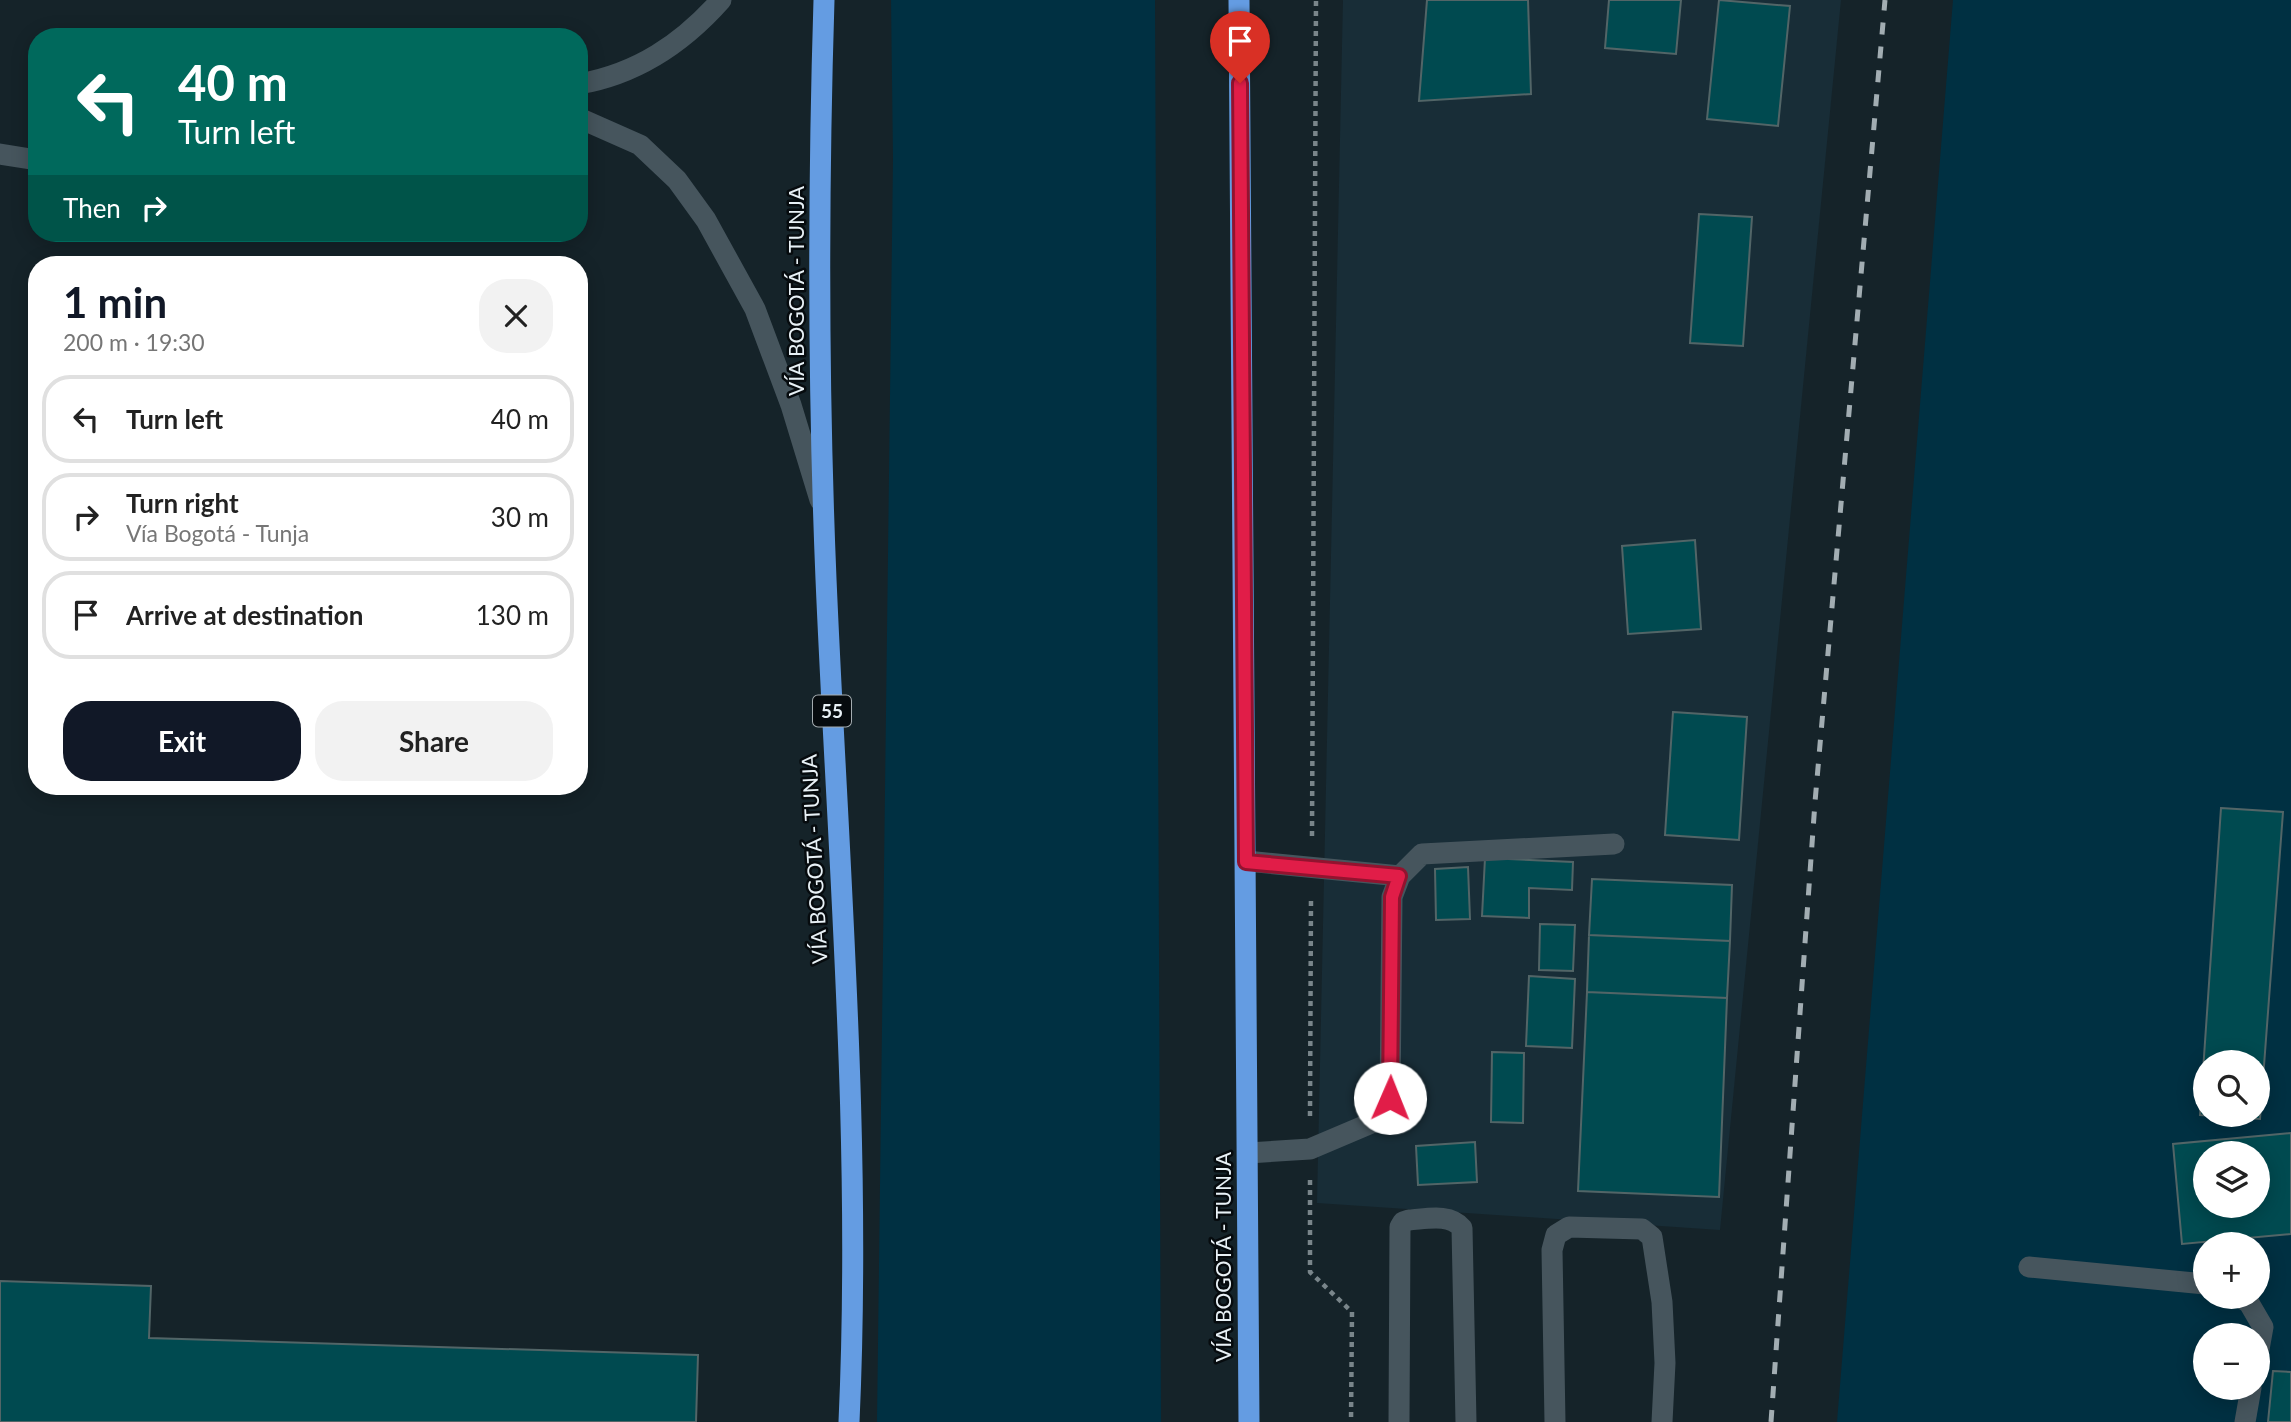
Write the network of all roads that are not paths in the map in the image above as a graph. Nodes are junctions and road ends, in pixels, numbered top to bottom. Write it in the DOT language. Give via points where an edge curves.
graph roads {
  1 [pos="721,0"];
  2 [pos="824,0"];
  3 [pos="1239,0"];
  4 [pos="588,82"];
  5 [pos="588,122"];
  6 [pos="0,154"];
  7 [pos="28,159"];
  8 [pos="824,513"];
  9 [pos="1614,844"];
  10 [pos="1246,862"];
  11 [pos="1399,876"];
  12 [pos="1248,1153"];
  13 [pos="2029,1266"];
  14 [pos="2193,1282"];
  15 [pos="2249,1400"];
  16 [pos="849,1422"];
  17 [pos="1249,1422"];
  18 [pos="1399,1422"];
  19 [pos="1466,1422"];
  20 [pos="1555,1422"];
  21 [pos="1662,1422"];
  22 [pos="2245,1422"];
  1 -- 4 [label="lane" via="674,45 644,64"];
  2 -- 8 [label="highway, VÍA BOGOTÁ - TUNJA / 55"];
  3 -- 10 [label="highway, VÍA BOGOTÁ - TUNJA"];
  5 -- 8 [label="lane" via="640,145 677,180 706,220 755,309"];
  6 -- 7 [label="lane"];
  8 -- 16 [label="highway, VÍA BOGOTÁ - TUNJA / 55" via="853,1139"];
  9 -- 11 [label="lane" via="1422,854"];
  10 -- 11 [label="lane"];
  10 -- 12 [label="highway, VÍA BOGOTÁ - TUNJA"];
  11 -- 12 [label="lane" via="1392,897 1390,1098 1376,1121 1310,1149"];
  12 -- 17 [label="highway, VÍA BOGOTÁ - TUNJA"];
  13 -- 14 [label="lane"];
  15 -- 22 [label="lane"];
  18 -- 19 [label="lane" via="1400,1227 1409,1220 1449,1219 1462,1228"];
  20 -- 21 [label="lane" via="1552,1250 1556,1235 1569,1227 1642,1229 1652,1237 1665,1363"];
}
